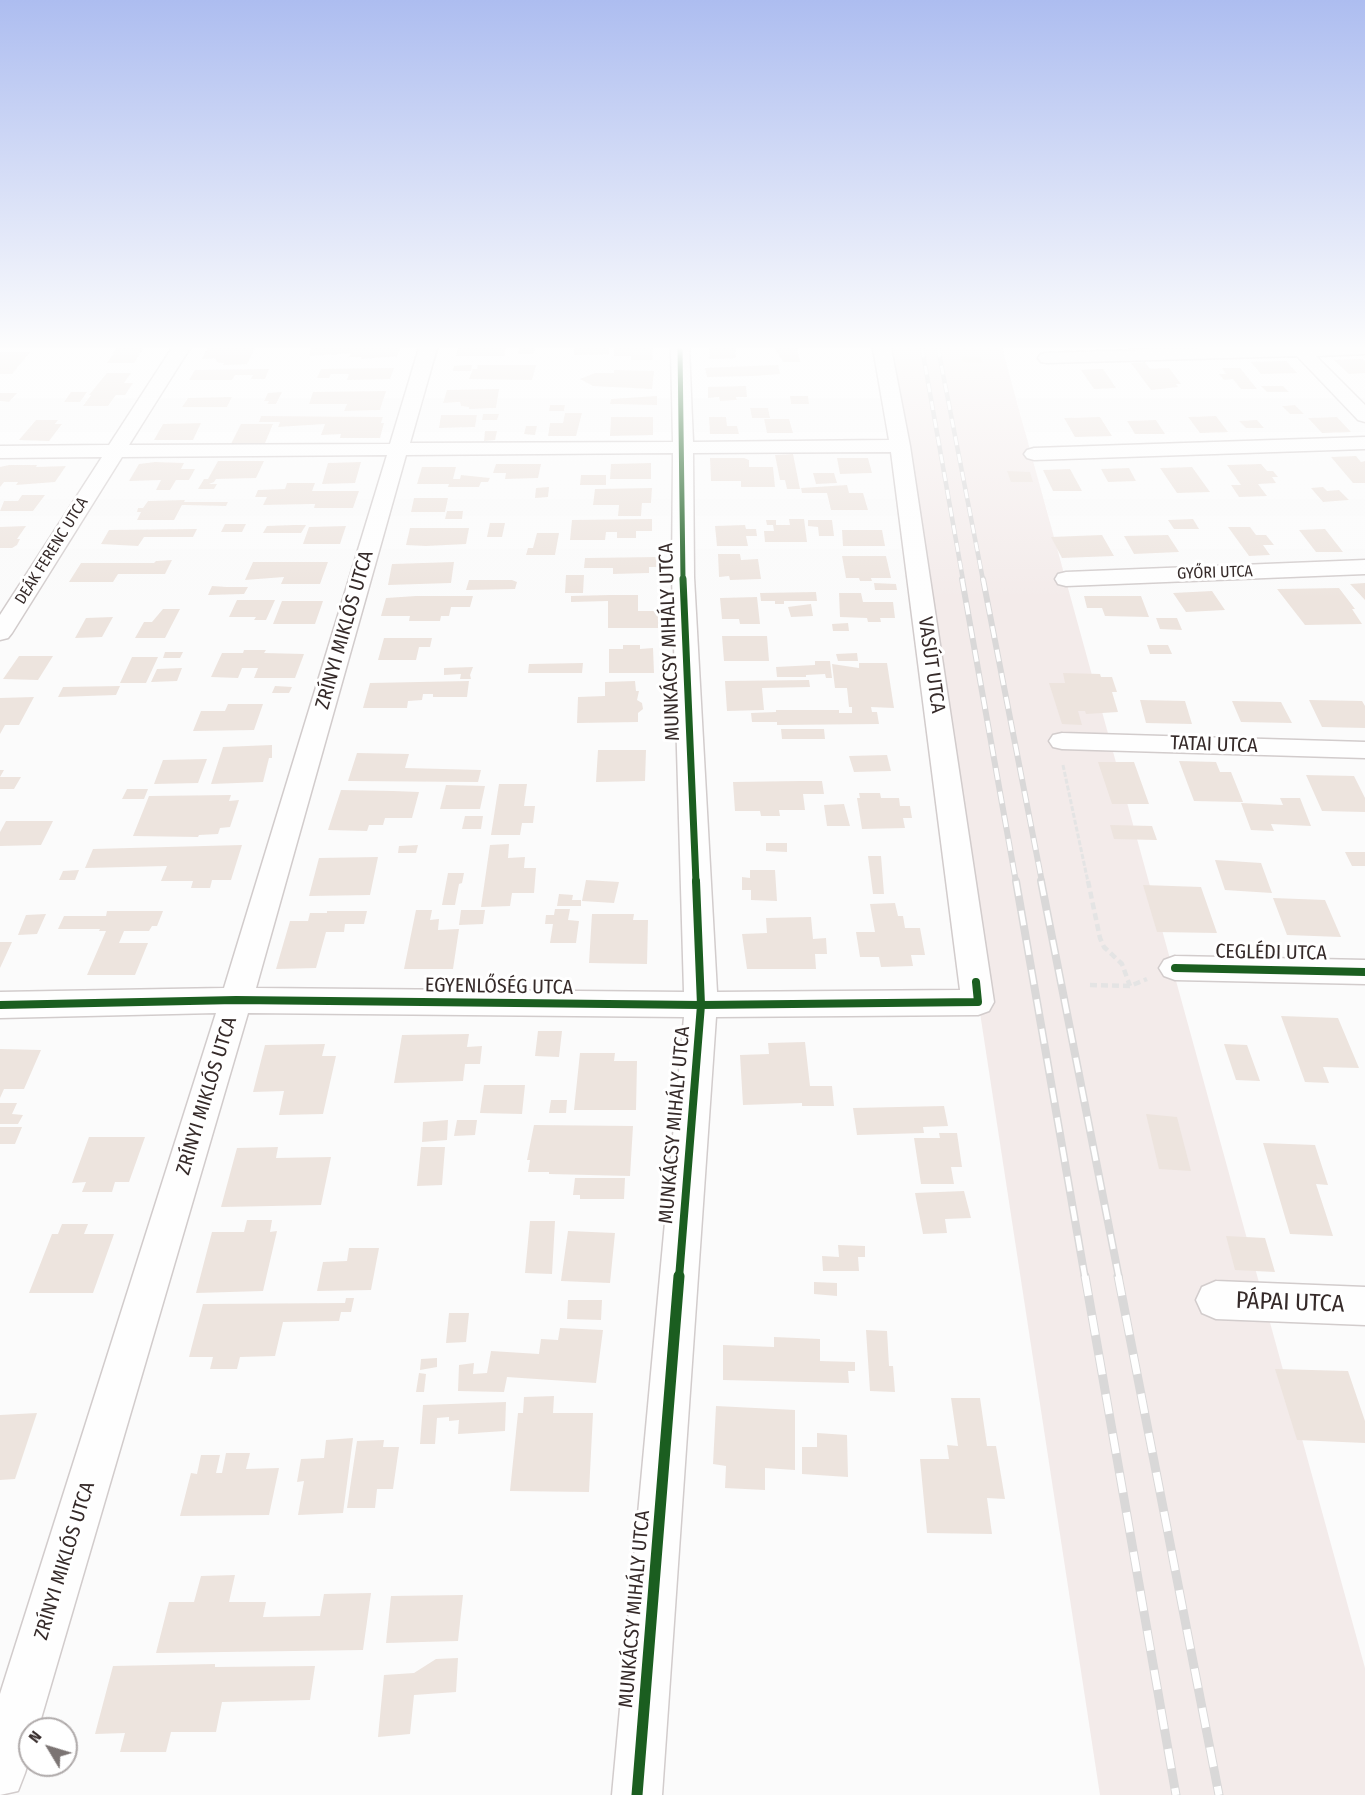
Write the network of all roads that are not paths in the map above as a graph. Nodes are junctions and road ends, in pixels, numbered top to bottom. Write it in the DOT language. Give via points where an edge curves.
graph roads {
  1 [pos="128,432"];
  2 [pos="403,432"];
  3 [pos="683,432"];
  4 [pos="897,432"];
  5 [pos="1365,443"];
  6 [pos="900,446"];
  7 [pos="683,447"];
  8 [pos="397,450"];
  9 [pos="0,452"];
  10 [pos="115,452"];
  11 [pos="1034,453"];
  12 [pos="1365,567"];
  13 [pos="1066,579"];
  14 [pos="0,633"];
  15 [pos="1067,741"];
  16 [pos="1365,750"];
  17 [pos="1176,968"];
  18 [pos="1365,972"];
  19 [pos="976,982"];
  20 [pos="236,1000"];
  21 [pos="0,1005"];
  22 [pos="701,1005"];
  23 [pos="1216,1300"];
  24 [pos="1365,1306"];
  25 [pos="0,1773"];
  26 [pos="637,1795"];
  1 -- 10 [label="street, DEÁK FERENC UTCA"];
  2 -- 8 [label="street, ZRÍNYI MIKLÓS UTCA"];
  3 -- 7 [label="street, MUNKÁCSY MIHÁLY UTCA"];
  4 -- 6 [label="street, VASÚT UTCA"];
  5 -- 11 [label="street"];
  6 -- 7 [label="street"];
  6 -- 19 [label="street, VASÚT UTCA"];
  7 -- 8 [label="street"];
  7 -- 22 [label="street, MUNKÁCSY MIHÁLY UTCA" via="683,577"];
  8 -- 10 [label="street"];
  8 -- 20 [label="street, ZRÍNYI MIKLÓS UTCA"];
  9 -- 10 [label="street"];
  10 -- 14 [label="street, DEÁK FERENC UTCA"];
  12 -- 13 [label="street, GYŐRI UTCA"];
  15 -- 16 [label="street, TATAI UTCA"];
  17 -- 18 [label="street, CEGLÉDI UTCA"];
  19 -- 22 [label="street, EGYENLŐSÉG UTCA" via="978,1002"];
  20 -- 21 [label="street, EGYENLŐSÉG UTCA"];
  20 -- 22 [label="street, EGYENLŐSÉG UTCA"];
  20 -- 25 [label="street, ZRÍNYI MIKLÓS UTCA"];
  22 -- 26 [label="street, MUNKÁCSY MIHÁLY UTCA"];
  23 -- 24 [label="street, PÁPAI UTCA"];
}
